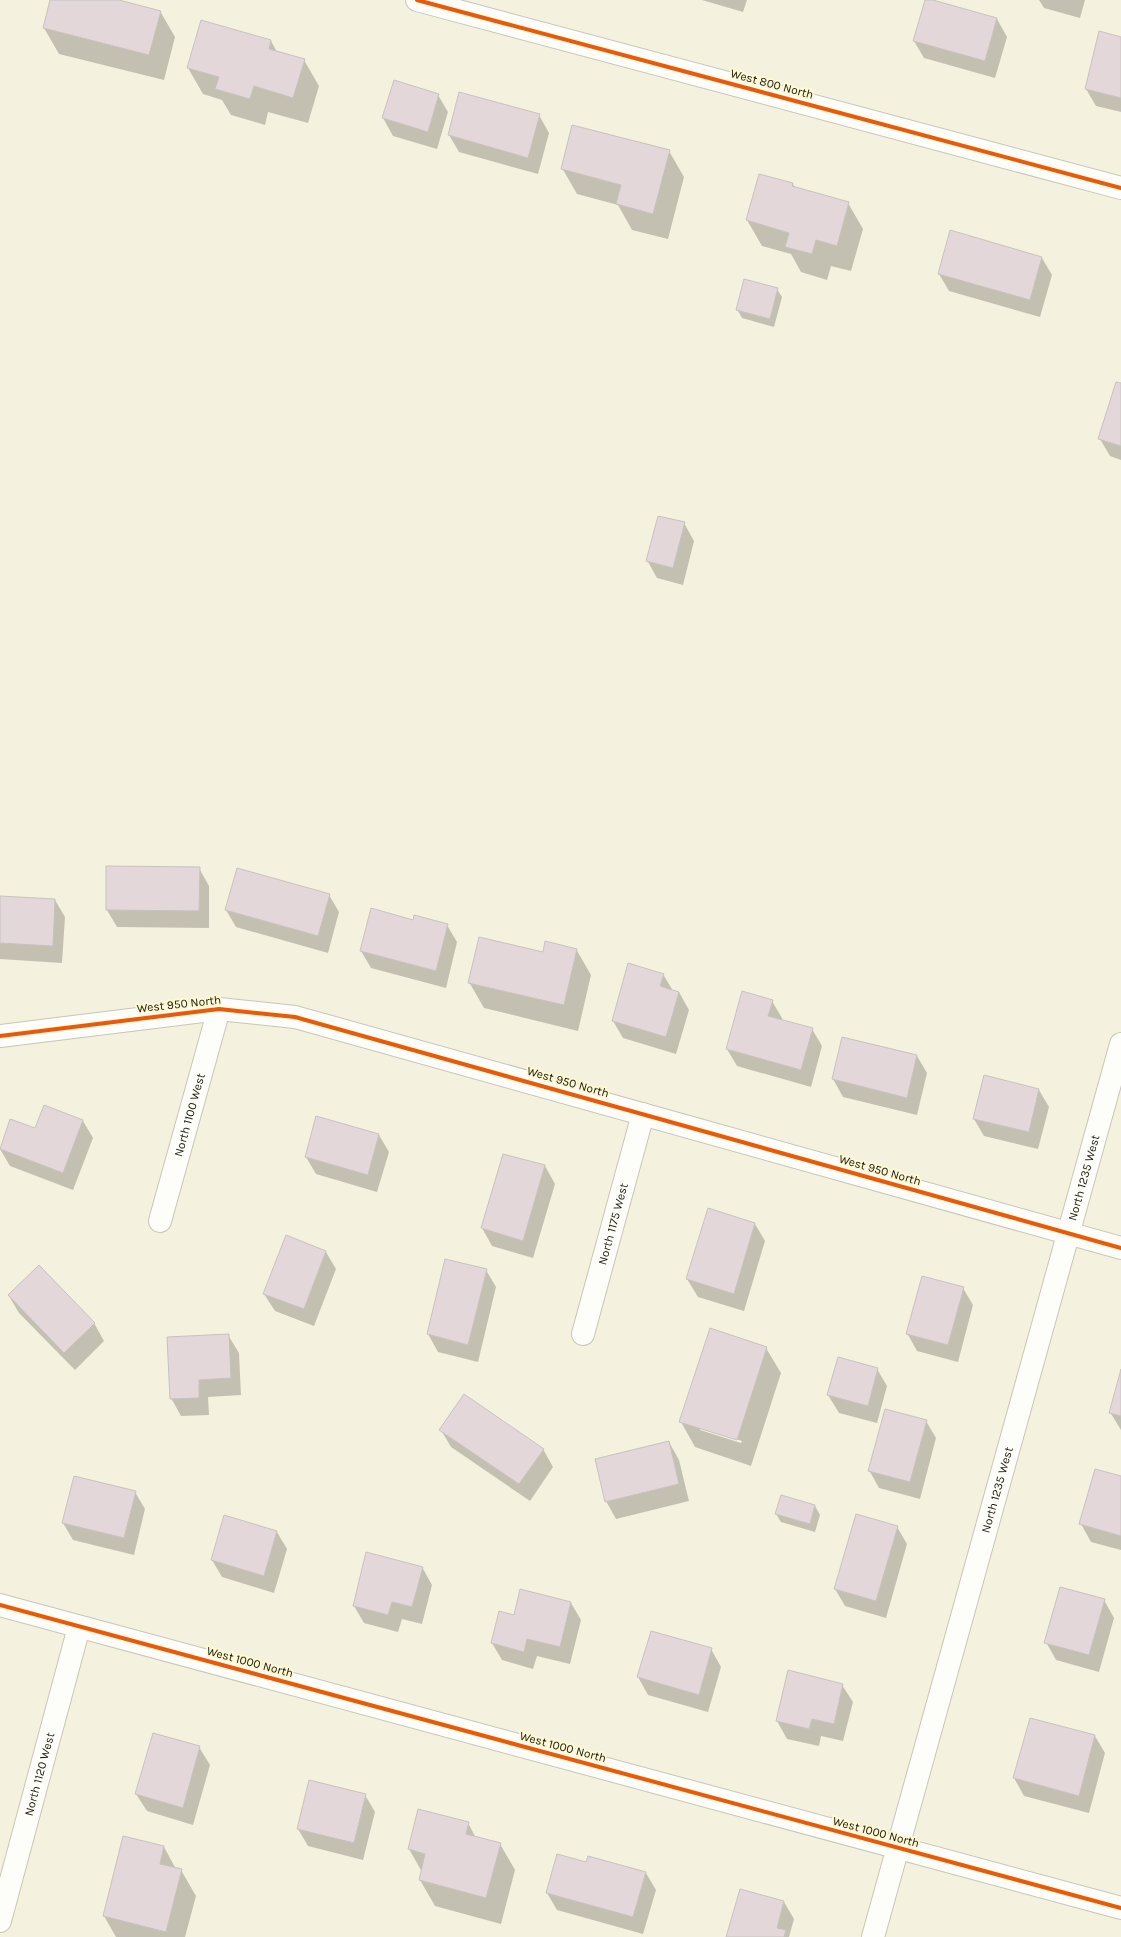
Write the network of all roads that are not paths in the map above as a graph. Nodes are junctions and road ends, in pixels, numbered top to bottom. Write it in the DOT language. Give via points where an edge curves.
graph roads {
  1 [pos="417,0"];
  2 [pos="1121,188"];
  3 [pos="219,1009"];
  4 [pos="0,1036"];
  5 [pos="1121,1044"];
  6 [pos="643,1114"];
  7 [pos="160,1221"];
  8 [pos="1068,1233"];
  9 [pos="1121,1248"];
  10 [pos="583,1334"];
  11 [pos="0,1605"];
  12 [pos="79,1627"];
  13 [pos="897,1847"];
  14 [pos="1121,1908"];
  15 [pos="0,1921"];
  16 [pos="873,1937"];
  1 -- 2 [label="street, West 800 North"];
  3 -- 4 [label="street, West 950 North"];
  3 -- 6 [label="street, West 950 North" via="295,1017"];
  3 -- 7 [label="street, North 1100 West"];
  5 -- 8 [label="street, North 1235 West"];
  6 -- 8 [label="street, West 950 North"];
  6 -- 10 [label="street, North 1175 West"];
  8 -- 9 [label="street, West 950 North"];
  8 -- 13 [label="street, North 1235 West"];
  11 -- 12 [label="street, West 1000 North"];
  12 -- 13 [label="street, West 1000 North"];
  12 -- 15 [label="street, North 1120 West"];
  13 -- 14 [label="street, West 1000 North"];
  13 -- 16 [label="street, North 1235 West"];
}
